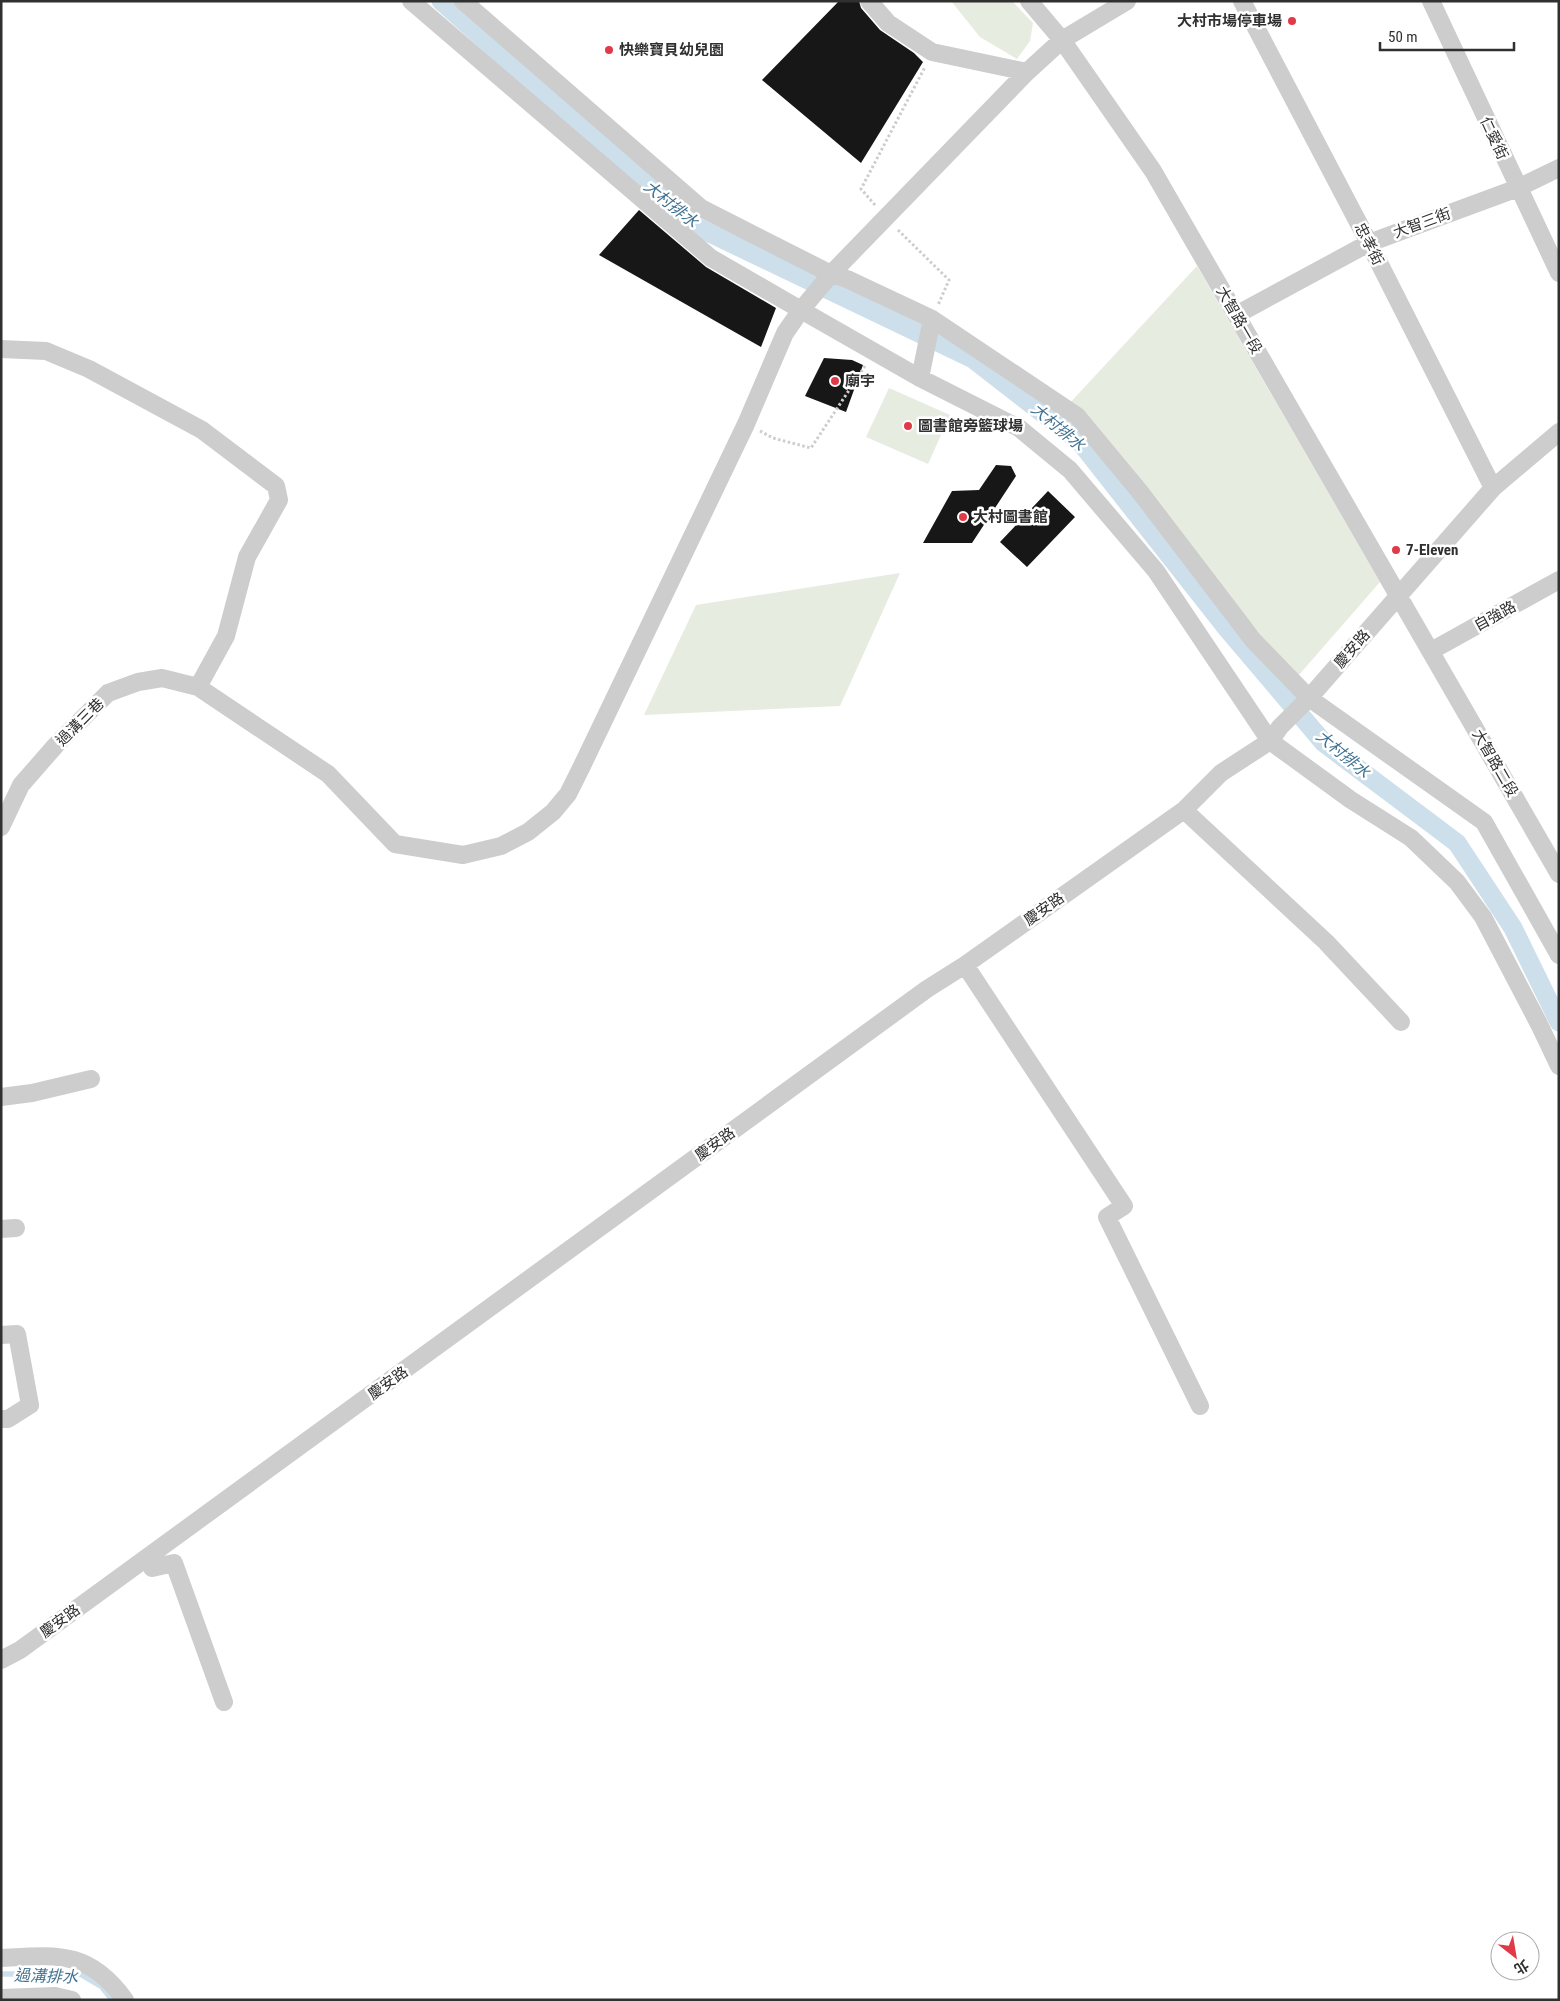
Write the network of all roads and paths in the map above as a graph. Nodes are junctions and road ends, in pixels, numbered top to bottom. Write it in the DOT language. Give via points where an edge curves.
graph roads {
  1 [pos="412,1"];
  2 [pos="463,1"];
  3 [pos="868,1"];
  4 [pos="1029,1"];
  5 [pos="1126,1"];
  6 [pos="1242,1"];
  7 [pos="1431,1"];
  8 [pos="1062,40"];
  9 [pos="932,52"];
  10 [pos="1028,72"];
  11 [pos="1559,168"];
  12 [pos="1518,188"];
  13 [pos="887,219"];
  14 [pos="1369,243"];
  15 [pos="1559,273"];
  16 [pos="831,274"];
  17 [pos="801,310"];
  18 [pos="1236,315"];
  19 [pos="932,319"];
  20 [pos="1,349"];
  21 [pos="875,351"];
  22 [pos="920,378"];
  23 [pos="746,424"];
  24 [pos="1559,432"];
  25 [pos="1493,488"];
  26 [pos="1559,580"];
  27 [pos="1399,596"];
  28 [pos="1430,651"];
  29 [pos="198,687"];
  30 [pos="1305,702"];
  31 [pos="1270,741"];
  32 [pos="1184,810"];
  33 [pos="1,828"];
  34 [pos="1559,874"];
  35 [pos="1559,955"];
  36 [pos="965,965"];
  37 [pos="1401,1022"];
  38 [pos="1559,1066"];
  39 [pos="91,1079"];
  40 [pos="1,1097"];
  41 [pos="1,1335"];
  42 [pos="1200,1406"];
  43 [pos="1,1419"];
  44 [pos="151,1555"];
  45 [pos="1,1660"];
  46 [pos="224,1702"];
  47 [pos="1,1958"];
  48 [pos="1,1998"];
  49 [pos="72,2000"];
  50 [pos="126,2000"];
  1 -- 17 [label="street" via="710,258"];
  2 -- 16 [label="street" via="701,208"];
  3 -- 9 [label="street" via="888,23"];
  4 -- 8 [label="street, 大智路一段"];
  5 -- 8 [label="street, 過溝三巷"];
  6 -- 14 [label="street, 忠孝街"];
  7 -- 12 [label="street, 仁愛街"];
  8 -- 10 [label="street, 過溝三巷"];
  8 -- 18 [label="street, 大智路一段" via="1153,172"];
  9 -- 10 [label="street"];
  9 -- 13 [label="path" via="861,189"];
  10 -- 13 [label="street, 過溝三巷"];
  11 -- 12 [label="street, 大智三街"];
  12 -- 14 [label="street, 大智三街"];
  12 -- 15 [label="street, 仁愛街"];
  13 -- 16 [label="street, 過溝三巷"];
  13 -- 19 [label="path" via="949,280"];
  14 -- 18 [label="street, 大智三街"];
  14 -- 25 [label="street, 忠孝街"];
  16 -- 17 [label="street, 過溝三巷"];
  16 -- 19 [label="street"];
  17 -- 21 [label="street"];
  17 -- 23 [label="street, 過溝三巷" via="785,333"];
  18 -- 27 [label="street, 大智路一段"];
  19 -- 22 [label="street"];
  19 -- 30 [label="street" via="1077,416"];
  20 -- 29 [label="street" via="46,352 89,369 202,430 276,486 279,500 247,557 226,636"];
  21 -- 22 [label="street"];
  21 -- 23 [label="path" via="812,448 773,438"];
  22 -- 31 [label="street" via="1019,428 1070,470 1156,571"];
  23 -- 29 [label="street, 過溝三巷" via="568,794 553,812 528,832 500,846 463,855 395,844 328,774"];
  24 -- 25 [label="street, 慶安路"];
  25 -- 27 [label="street, 慶安路"];
  26 -- 28 [label="street, 自強路"];
  27 -- 28 [label="street, 大智路一段"];
  27 -- 30 [label="street, 慶安路"];
  28 -- 34 [label="street, 大智路二段"];
  29 -- 33 [label="street, 過溝三巷" via="162,678 138,682 108,693 21,785"];
  30 -- 31 [label="street, 慶安路"];
  30 -- 35 [label="street" via="1484,822"];
  31 -- 32 [label="street, 慶安路" via="1221,773"];
  31 -- 38 [label="street" via="1351,800 1411,838 1456,882 1483,917"];
  32 -- 36 [label="street, 慶安路"];
  32 -- 37 [label="street" via="1326,942"];
  36 -- 42 [label="street" via="1124,1206 1107,1217"];
  36 -- 44 [label="street, 慶安路" via="919,995"];
  39 -- 40 [label="street"];
  41 -- 43 [label="street" via="17,1334 30,1404 8,1419"];
  44 -- 45 [label="street, 慶安路" via="20,1650"];
  44 -- 46 [label="street" via="152,1568 174,1563"];
  47 -- 50 [label="street" via="52,1955 86,1964 113,1983"];
  48 -- 49 [label="street" via="55,1996"];
}
